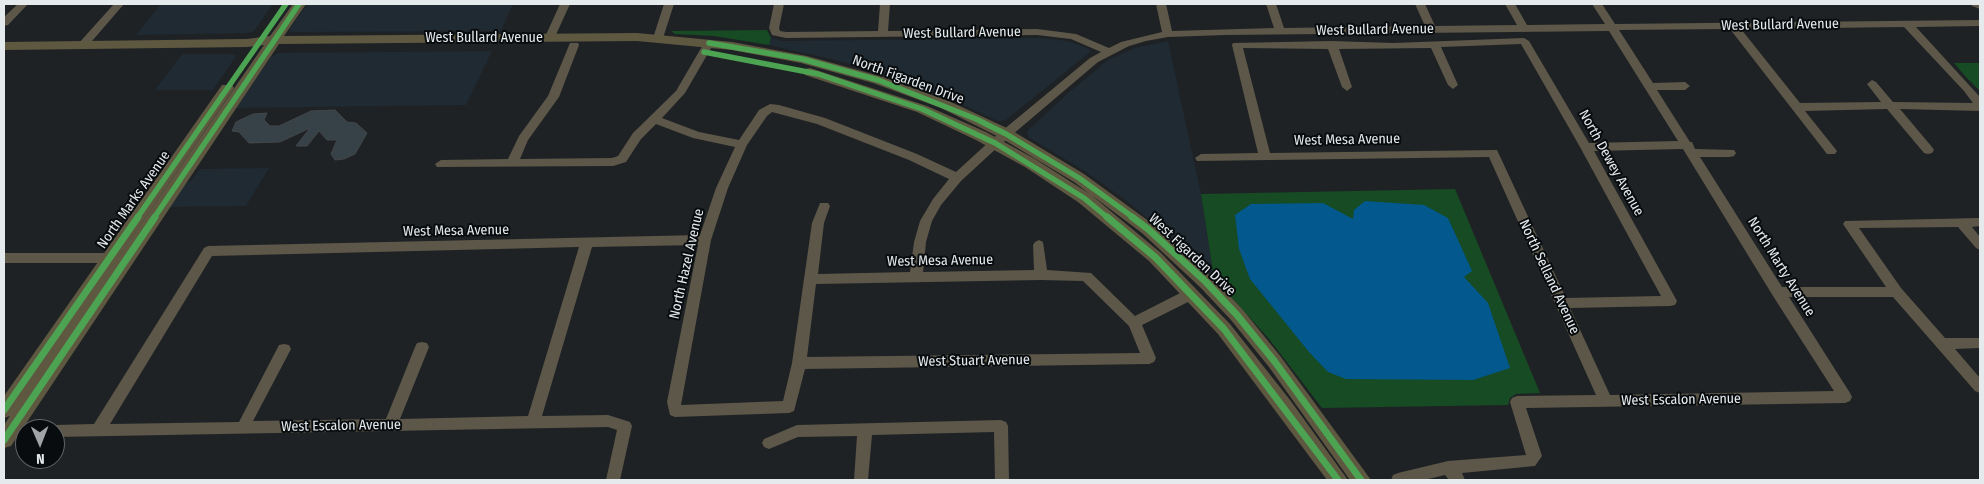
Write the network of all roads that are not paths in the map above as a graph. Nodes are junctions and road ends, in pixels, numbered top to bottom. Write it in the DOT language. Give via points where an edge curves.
graph roads {
  1 [pos="23,4"];
  2 [pos="119,4"];
  3 [pos="286,4"];
  4 [pos="299,4"];
  5 [pos="565,4"];
  6 [pos="669,4"];
  7 [pos="779,4"];
  8 [pos="885,4"];
  9 [pos="1161,4"];
  10 [pos="1271,4"];
  11 [pos="1420,4"];
  12 [pos="1510,4"];
  13 [pos="1597,4"];
  14 [pos="1976,4"];
  15 [pos="1980,6"];
  16 [pos="4,23"];
  17 [pos="1907,24"];
  18 [pos="1980,24"];
  19 [pos="1733,26"];
  20 [pos="1612,27"];
  21 [pos="1376,30"];
  22 [pos="1432,30"];
  23 [pos="1280,31"];
  24 [pos="883,34"];
  25 [pos="1168,34"];
  26 [pos="1524,35"];
  27 [pos="550,37"];
  28 [pos="658,38"];
  29 [pos="423,40"];
  30 [pos="1434,43"];
  31 [pos="267,44"];
  32 [pos="1332,44"];
  33 [pos="574,45"];
  34 [pos="623,45"];
  35 [pos="4,46"];
  36 [pos="82,46"];
  37 [pos="402,46"];
  38 [pos="1384,46"];
  39 [pos="707,48"];
  40 [pos="1108,52"];
  41 [pos="1872,84"];
  42 [pos="1453,85"];
  43 [pos="1685,86"];
  44 [pos="1347,87"];
  45 [pos="1650,87"];
  46 [pos="1890,106"];
  47 [pos="1980,106"];
  48 [pos="1797,107"];
  49 [pos="654,119"];
  50 [pos="205,120"];
  51 [pos="1000,138"];
  52 [pos="742,144"];
  53 [pos="1586,147"];
  54 [pos="1690,149"];
  55 [pos="1928,150"];
  56 [pos="1831,152"];
  57 [pos="1493,153"];
  58 [pos="1730,153"];
  59 [pos="1265,157"];
  60 [pos="1201,158"];
  61 [pos="512,162"];
  62 [pos="441,164"];
  63 [pos="182,176"];
  64 [pos="957,178"];
  65 [pos="824,206"];
  66 [pos="1961,222"];
  67 [pos="1980,222"];
  68 [pos="705,240"];
  69 [pos="587,243"];
  70 [pos="1039,245"];
  71 [pos="1980,245"];
  72 [pos="4,258"];
  73 [pos="108,258"];
  74 [pos="1041,275"];
  75 [pos="916,276"];
  76 [pos="809,279"];
  77 [pos="1778,292"];
  78 [pos="1896,292"];
  79 [pos="1191,294"];
  80 [pos="1561,303"];
  81 [pos="1134,323"];
  82 [pos="74,334"];
  83 [pos="1980,343"];
  84 [pos="1943,344"];
  85 [pos="422,347"];
  86 [pos="284,349"];
  87 [pos="799,363"];
  88 [pos="1980,387"];
  89 [pos="1844,397"];
  90 [pos="1606,401"];
  91 [pos="4,410"];
  92 [pos="533,423"];
  93 [pos="390,426"];
  94 [pos="244,427"];
  95 [pos="865,428"];
  96 [pos="98,430"];
  97 [pos="65,431"];
  98 [pos="11,433"];
  99 [pos="769,442"];
  100 [pos="1323,458"];
  101 [pos="1448,468"];
  102 [pos="613,480"];
  103 [pos="861,480"];
  104 [pos="1002,480"];
  105 [pos="1338,480"];
  106 [pos="1348,480"];
  107 [pos="1361,480"];
  108 [pos="1398,480"];
  109 [pos="1458,480"];
  1 -- 16 [label="street"];
  2 -- 36 [label="street"];
  3 -- 31 [label="main road, North Marks Avenue"];
  4 -- 31 [label="main road, North Marks Avenue"];
  5 -- 27 [label="street"];
  6 -- 28 [label="street"];
  7 -- 24 [label="street, West Bullard Avenue" via="774,28 776,33"];
  8 -- 24 [label="street"];
  9 -- 25 [label="street"];
  10 -- 23 [label="street"];
  11 -- 22 [label="street"];
  12 -- 26 [label="street, North Dewey Avenue"];
  13 -- 20 [label="street, North Marty Avenue"];
  14 -- 15 [label="street"];
  17 -- 18 [label="street, West Bullard Avenue"];
  17 -- 19 [label="street, West Bullard Avenue"];
  17 -- 47 [label="street" via="1968,88"];
  19 -- 20 [label="street, West Bullard Avenue"];
  19 -- 48 [label="street"];
  20 -- 26 [label="street, West Bullard Avenue"];
  20 -- 45 [label="street, North Marty Avenue"];
  21 -- 22 [label="street, West Bullard Avenue"];
  21 -- 23 [label="street, West Bullard Avenue"];
  21 -- 38 [label="street"];
  22 -- 26 [label="street, West Bullard Avenue"];
  23 -- 25 [label="street, West Bullard Avenue"];
  24 -- 40 [label="street, West Bullard Avenue" via="1056,33 1087,40"];
  25 -- 40 [label="street, West Bullard Avenue" via="1145,38"];
  26 -- 30 [label="street, West Bullard Avenue"];
  26 -- 53 [label="street, North Dewey Avenue"];
  27 -- 28 [label="main road, West Bullard Avenue"];
  27 -- 29 [label="main road, West Bullard Avenue"];
  28 -- 34 [label="main road"];
  28 -- 39 [label="main road, West Bullard Avenue"];
  29 -- 31 [label="main road, West Bullard Avenue"];
  29 -- 37 [label="main road" via="405,42"];
  30 -- 38 [label="street, West Bullard Avenue"];
  30 -- 42 [label="street"];
  31 -- 36 [label="main road, West Bullard Avenue"];
  31 -- 37 [label="main road, West Bullard Avenue"];
  31 -- 50 [label="main road, North Marks Avenue"];
  31 -- 63 [label="main road, North Marks Avenue"];
  32 -- 38 [label="street, West Bullard Avenue"];
  32 -- 44 [label="street"];
  32 -- 59 [label="street, West Bullard Avenue" via="1237,45"];
  33 -- 34 [label="main road, West Bullard Avenue"];
  33 -- 37 [label="main road, West Bullard Avenue"];
  33 -- 61 [label="street" via="553,97 523,139"];
  34 -- 39 [label="main road, West Bullard Avenue"];
  35 -- 36 [label="main road, West Bullard Avenue"];
  39 -- 49 [label="street" via="680,93"];
  39 -- 51 [label="main road, North Figarden Drive" via="850,84"];
  40 -- 51 [label="street"];
  41 -- 46 [label="street"];
  43 -- 45 [label="street"];
  45 -- 54 [label="street, North Marty Avenue"];
  46 -- 47 [label="street"];
  46 -- 48 [label="street"];
  46 -- 55 [label="street"];
  48 -- 56 [label="street"];
  49 -- 52 [label="street" via="697,135"];
  49 -- 61 [label="street" via="637,136 622,159 613,162"];
  50 -- 63 [label="main road" via="206,126 183,162"];
  50 -- 73 [label="main road, North Marks Avenue"];
  51 -- 64 [label="street"];
  51 -- 79 [label="main road, West Figarden Drive" via="1084,198 1149,251"];
  51 -- 107 [label="main road, West Figarden Drive" via="1108,198 1148,228 1206,282 1275,362"];
  52 -- 64 [label="street, North Hazel Avenue" via="763,113 770,108 779,109 869,138"];
  52 -- 68 [label="street, North Hazel Avenue" via="722,188"];
  53 -- 54 [label="street"];
  53 -- 80 [label="street, North Dewey Avenue" via="1670,301"];
  54 -- 58 [label="street"];
  54 -- 77 [label="street, North Marty Avenue"];
  57 -- 59 [label="street, West Mesa Avenue"];
  57 -- 80 [label="street, North Selland Avenue"];
  59 -- 60 [label="street, West Mesa Avenue"];
  61 -- 62 [label="street"];
  63 -- 82 [label="main road, North Marks Avenue"];
  64 -- 75 [label="street" via="926,221"];
  65 -- 76 [label="street"];
  66 -- 67 [label="street"];
  66 -- 71 [label="street"];
  66 -- 78 [label="street" via="1849,224"];
  68 -- 69 [label="street, West Mesa Avenue"];
  68 -- 87 [label="street, North Hazel Avenue" via="674,402 675,411 789,407"];
  69 -- 92 [label="street"];
  69 -- 96 [label="street, West Mesa Avenue" via="208,252"];
  70 -- 74 [label="street"];
  72 -- 73 [label="street"];
  73 -- 82 [label="main road" via="112,264 71,328"];
  73 -- 91 [label="main road, North Marks Avenue"];
  74 -- 75 [label="street, West Mesa Avenue"];
  74 -- 81 [label="street, West Mesa Avenue" via="1086,276"];
  75 -- 76 [label="street, West Mesa Avenue"];
  76 -- 87 [label="street"];
  77 -- 78 [label="street"];
  77 -- 89 [label="street, North Marty Avenue"];
  78 -- 84 [label="street"];
  79 -- 81 [label="street"];
  79 -- 100 [label="main road, West Figarden Drive" via="1224,329"];
  80 -- 90 [label="street, North Selland Avenue"];
  81 -- 87 [label="street, West Stuart Avenue" via="1150,358"];
  82 -- 98 [label="main road, North Marks Avenue"];
  83 -- 84 [label="street"];
  84 -- 88 [label="street"];
  85 -- 93 [label="street"];
  86 -- 94 [label="street"];
  89 -- 90 [label="street, West Escalon Avenue"];
  90 -- 101 [label="street, West Escalon Avenue" via="1517,402 1535,456 1530,461"];
  92 -- 93 [label="street, West Escalon Avenue"];
  92 -- 102 [label="street, West Escalon Avenue" via="608,421 625,426"];
  93 -- 94 [label="street, West Escalon Avenue"];
  94 -- 96 [label="street, West Escalon Avenue"];
  95 -- 99 [label="street" via="797,431"];
  95 -- 103 [label="street"];
  95 -- 104 [label="street" via="1001,426"];
  96 -- 97 [label="street, West Escalon Avenue"];
  100 -- 105 [label="main road, West Figarden Drive"];
  100 -- 106 [label="main road"];
  101 -- 108 [label="street"];
  101 -- 109 [label="street"];
}
